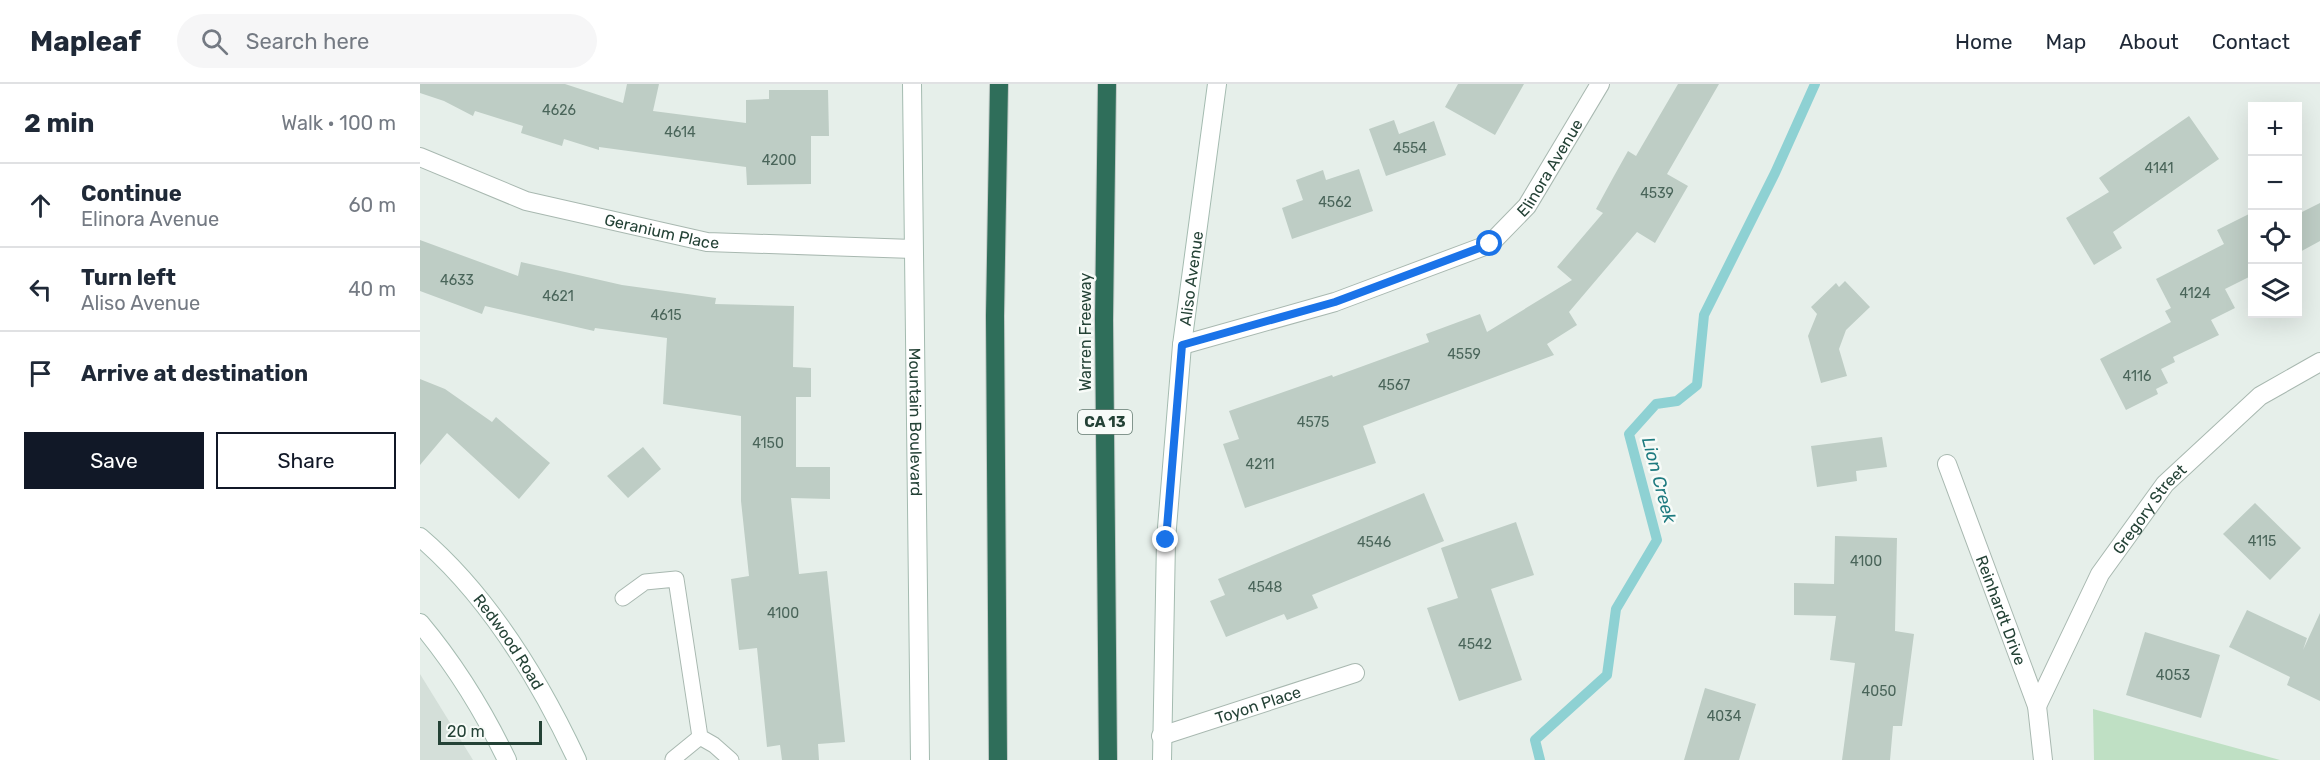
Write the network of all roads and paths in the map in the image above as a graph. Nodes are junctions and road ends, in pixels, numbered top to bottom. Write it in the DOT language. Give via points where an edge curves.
graph roads {
  1 [pos="912,84"];
  2 [pos="999,84"];
  3 [pos="1107,84"];
  4 [pos="1217,84"];
  5 [pos="1600,84"];
  6 [pos="420,157"];
  7 [pos="913,249"];
  8 [pos="1182,345"];
  9 [pos="2320,362"];
  10 [pos="1947,464"];
  11 [pos="420,537"];
  12 [pos="623,598"];
  13 [pos="420,623"];
  14 [pos="1356,673"];
  15 [pos="2037,706"];
  16 [pos="1161,736"];
  17 [pos="700,737"];
  18 [pos="673,759"];
  19 [pos="507,760"];
  20 [pos="578,760"];
  21 [pos="731,760"];
  22 [pos="920,760"];
  23 [pos="998,760"];
  24 [pos="1108,760"];
  25 [pos="1162,760"];
  26 [pos="2043,760"];
  1 -- 7 [label="street, Mountain Boulevard"];
  2 -- 23 [label="highway" via="995,316"];
  3 -- 24 [label="highway, Warren Freeway / CA 13" via="1104,320"];
  4 -- 8 [label="street, Aliso Avenue"];
  5 -- 8 [label="street, Elinora Avenue" via="1527,206 1490,244 1335,302"];
  6 -- 7 [label="street, Geranium Place" via="526,201 707,242"];
  7 -- 22 [label="street, Mountain Boulevard"];
  8 -- 16 [label="street, Aliso Avenue" via="1166,540"];
  9 -- 15 [label="street, Gregory Street" via="2260,396 2165,484 2100,574"];
  10 -- 15 [label="street, Reinhardt Drive"];
  11 -- 20 [label="street, Redwood Road" via="472,590 507,638"];
  12 -- 17 [label="lane" via="645,582 676,579"];
  13 -- 19 [label="street" via="483,711"];
  14 -- 16 [label="street, Toyon Place"];
  15 -- 26 [label="street, Reinhardt Drive"];
  16 -- 25 [label="street, Aliso Avenue"];
  17 -- 18 [label="lane"];
  17 -- 21 [label="lane"];
}
